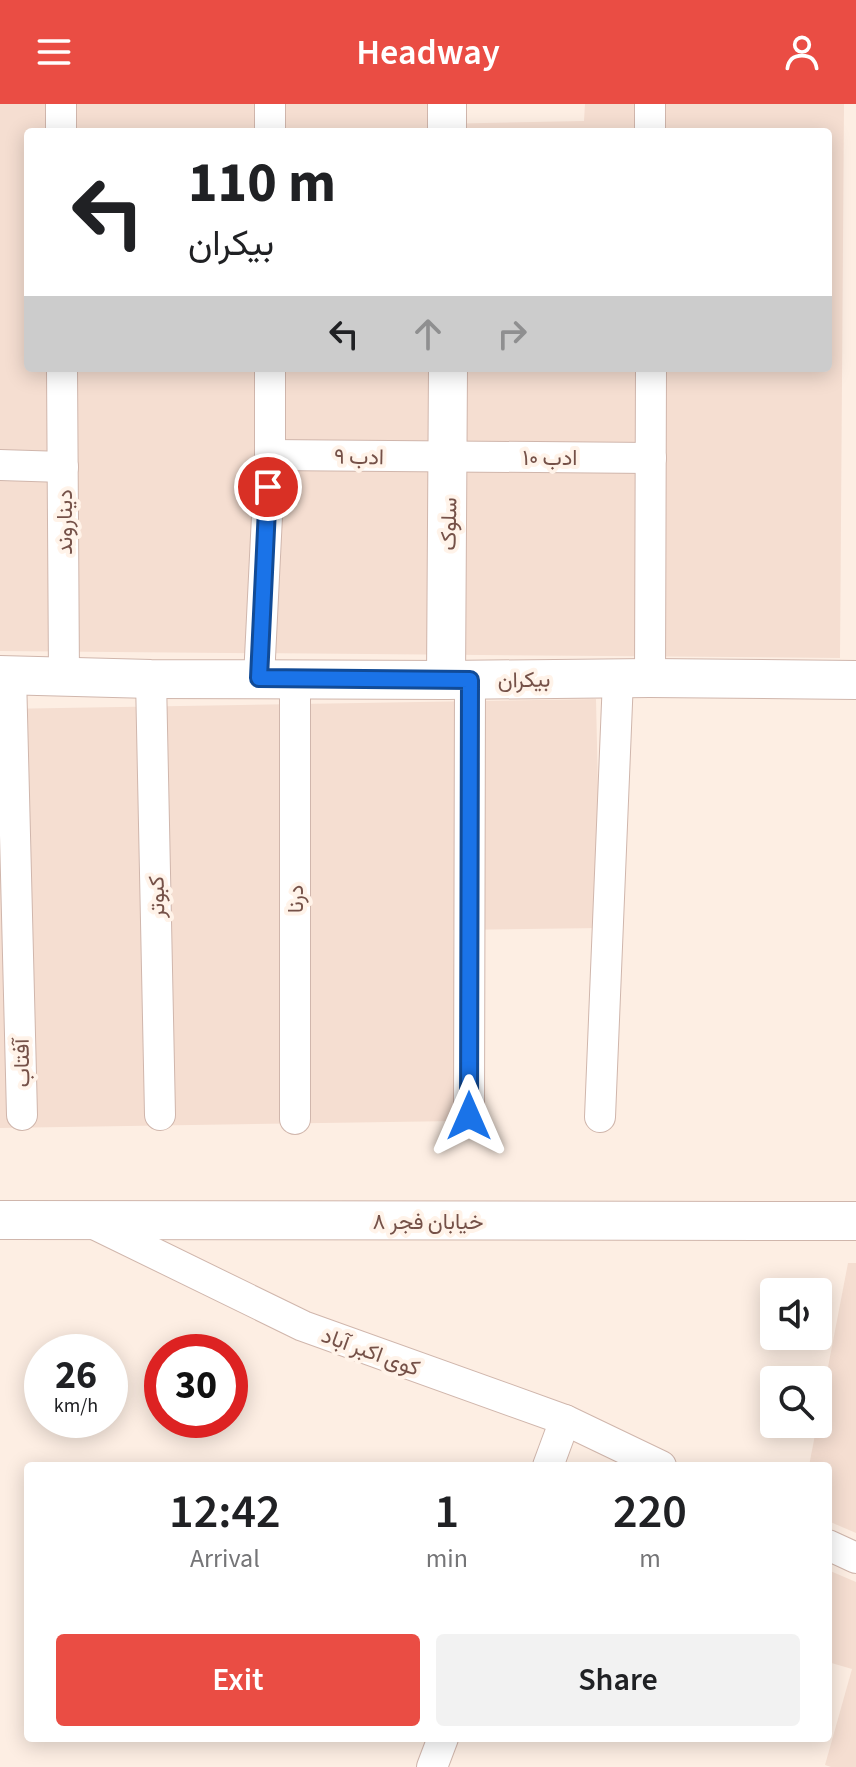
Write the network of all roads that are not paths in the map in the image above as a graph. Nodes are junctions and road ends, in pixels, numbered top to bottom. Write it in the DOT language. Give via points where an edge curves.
graph roads {
  1 [pos="61,104"];
  2 [pos="270,104"];
  3 [pos="447,104"];
  4 [pos="650,104"];
  5 [pos="61,128"];
  6 [pos="270,128"];
  7 [pos="447,128"];
  8 [pos="650,128"];
  9 [pos="62,372"];
  10 [pos="270,372"];
  11 [pos="448,372"];
  12 [pos="651,372"];
  13 [pos="270,455"];
  14 [pos="449,457"];
  15 [pos="651,458"];
  16 [pos="0,465"];
  17 [pos="63,467"];
  18 [pos="5,675"];
  19 [pos="64,676"];
  20 [pos="277,678"];
  21 [pos="634,678"];
  22 [pos="151,679"];
  23 [pos="458,680"];
  24 [pos="856,680"];
  25 [pos="22,1115"];
  26 [pos="160,1115"];
  27 [pos="469,1116"];
  28 [pos="600,1117"];
  29 [pos="295,1119"];
  30 [pos="0,1220"];
  31 [pos="87,1221"];
  32 [pos="856,1221"];
  33 [pos="565,1420"];
  34 [pos="549,1462"];
  35 [pos="653,1462"];
  36 [pos="832,1547"];
  37 [pos="856,1558"];
  38 [pos="441,1742"];
  39 [pos="432,1767"];
  1 -- 5 [label="street"];
  2 -- 6 [label="street"];
  3 -- 7 [label="street"];
  4 -- 8 [label="street"];
  9 -- 17 [label="street, دیناروند"];
  10 -- 13 [label="street, درنا"];
  11 -- 14 [label="street, سلوک"];
  12 -- 15 [label="street"];
  13 -- 14 [label="street, ادب ۹"];
  13 -- 20 [label="street, درنا"];
  14 -- 15 [label="street, ادب ۱۰"];
  14 -- 23 [label="street, سلوک"];
  15 -- 21 [label="street"];
  16 -- 17 [label="street"];
  17 -- 19 [label="street, دیناروند"];
  18 -- 19 [label="street, بیکران"];
  18 -- 25 [label="street, آفتاب"];
  19 -- 22 [label="street, بیکران"];
  20 -- 22 [label="street, بیکران"];
  20 -- 23 [label="street, بیکران"];
  20 -- 29 [label="street, درنا"];
  21 -- 23 [label="street, بیکران"];
  21 -- 24 [label="street, بیکران"];
  21 -- 28 [label="street"];
  22 -- 26 [label="street, کبوتر"];
  23 -- 27 [label="street"];
  30 -- 31 [label="street, خیابان فجر ۸"];
  31 -- 32 [label="street, خیابان فجر ۸"];
  31 -- 33 [label="street, کوی اکبر آباد" via="303,1326"];
  33 -- 34 [label="street"];
  33 -- 35 [label="street, کوی اکبر آباد"];
  36 -- 37 [label="street"];
  38 -- 39 [label="street"];
}
